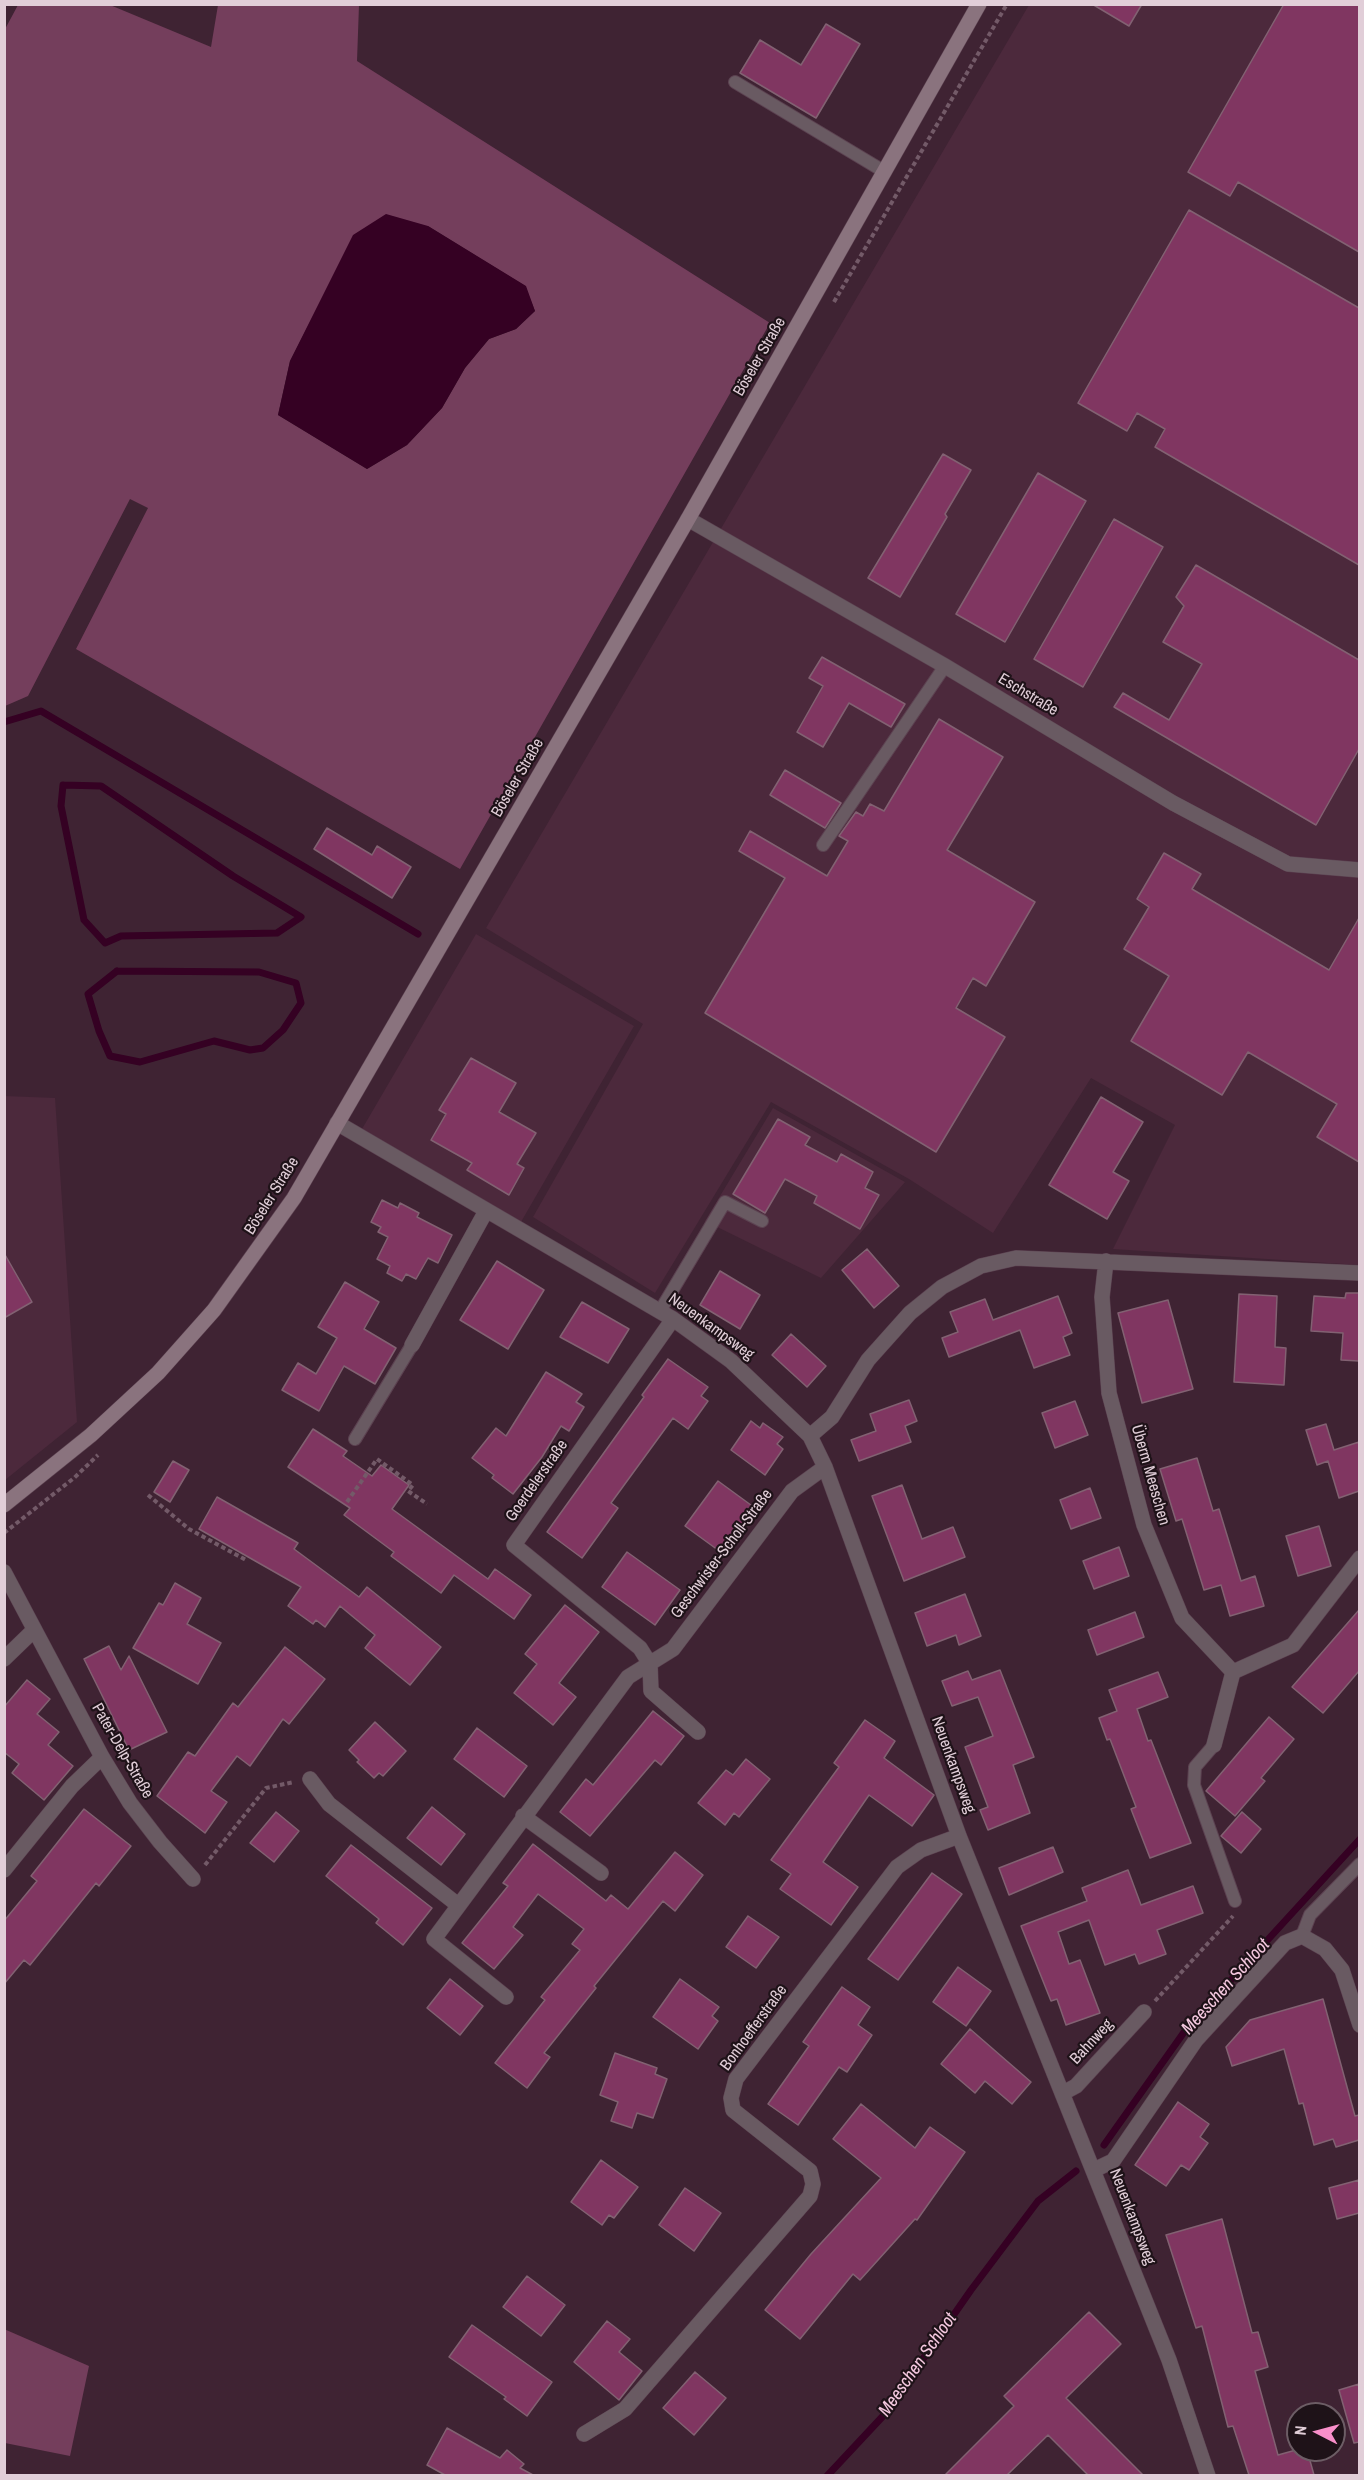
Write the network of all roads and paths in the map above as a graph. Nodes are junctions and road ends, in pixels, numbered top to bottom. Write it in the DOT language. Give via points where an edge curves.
graph roads {
  1 [pos="979,4"];
  2 [pos="735,82"];
  3 [pos="885,172"];
  4 [pos="688,519"];
  5 [pos="945,666"];
  6 [pos="824,845"];
  7 [pos="1359,870"];
  8 [pos="337,1123"];
  9 [pos="486,1211"];
  10 [pos="762,1221"];
  11 [pos="1106,1261"];
  12 [pos="1359,1273"];
  13 [pos="660,1311"];
  14 [pos="673,1320"];
  15 [pos="412,1345"];
  16 [pos="810,1436"];
  17 [pos="355,1439"];
  18 [pos="825,1467"];
  19 [pos="148,1495"];
  20 [pos="347,1502"];
  21 [pos="427,1504"];
  22 [pos="4,1505"];
  23 [pos="1359,1558"];
  24 [pos="246,1560"];
  25 [pos="4,1572"];
  26 [pos="34,1630"];
  27 [pos="4,1659"];
  28 [pos="650,1664"];
  29 [pos="1233,1672"];
  30 [pos="698,1732"];
  31 [pos="1214,1745"];
  32 [pos="102,1757"];
  33 [pos="310,1779"];
  34 [pos="523,1816"];
  35 [pos="959,1836"];
  36 [pos="1359,1864"];
  37 [pos="4,1870"];
  38 [pos="602,1873"];
  39 [pos="194,1879"];
  40 [pos="1235,1901"];
  41 [pos="458,1905"];
  42 [pos="1302,1936"];
  43 [pos="506,1997"];
  44 [pos="1144,2012"];
  45 [pos="1359,2025"];
  46 [pos="1063,2093"];
  47 [pos="1094,2170"];
  48 [pos="584,2434"];
  49 [pos="1208,2475"];
  1 -- 3 [label="main road, Böseler Straße"];
  2 -- 3 [label="lane"];
  3 -- 4 [label="main road, Böseler Straße"];
  4 -- 5 [label="street, Eschstraße"];
  4 -- 8 [label="main road, Böseler Straße"];
  5 -- 6 [label="lane"];
  5 -- 7 [label="street, Eschstraße" via="1173,803 1288,864"];
  8 -- 9 [label="street, Neuenkampsweg"];
  8 -- 22 [label="main road, Böseler Straße" via="294,1198 214,1310 158,1373 97,1430"];
  9 -- 13 [label="street, Neuenkampsweg"];
  9 -- 15 [label="street"];
  10 -- 13 [label="lane" via="725,1202"];
  11 -- 12 [label="street"];
  11 -- 16 [label="street" via="1016,1258 981,1266 942,1287 910,1313 868,1360 832,1417"];
  11 -- 29 [label="street, Überm Meeschen" via="1102,1297 1109,1393 1144,1525 1182,1618"];
  13 -- 14 [label="street, Neuenkampsweg"];
  14 -- 16 [label="street, Neuenkampsweg" via="731,1361"];
  14 -- 28 [label="street, Goerdelerstraße" via="514,1545 640,1648"];
  15 -- 17 [label="lane"];
  16 -- 18 [label="street, Neuenkampsweg"];
  18 -- 28 [label="street, Geschwister-Scholl-Straße" via="792,1491 673,1649"];
  18 -- 35 [label="street, Neuenkampsweg"];
  19 -- 24 [label="path" via="189,1529"];
  20 -- 21 [label="path" via="377,1459 413,1485 408,1491"];
  23 -- 29 [label="street" via="1293,1645"];
  25 -- 26 [label="street, Pater-Delp-Straße"];
  26 -- 27 [label="street"];
  26 -- 32 [label="street, Pater-Delp-Straße"];
  28 -- 30 [label="street" via="651,1691"];
  28 -- 34 [label="street, Geschwister-Scholl-Straße" via="628,1677"];
  29 -- 31 [label="street"];
  31 -- 40 [label="lane" via="1195,1767 1194,1785"];
  32 -- 37 [label="street" via="72,1786"];
  32 -- 39 [label="street, Pater-Delp-Straße" via="144,1822"];
  33 -- 39 [label="path" via="266,1788"];
  33 -- 41 [label="street" via="329,1804"];
  34 -- 38 [label="street"];
  34 -- 41 [label="street, Geschwister-Scholl-Straße"];
  35 -- 46 [label="street, Neuenkampsweg"];
  35 -- 48 [label="street, Bonhoefferstraße" via="921,1850 897,1868 736,2079 733,2110 810,2171 810,2196 625,2409"];
  36 -- 42 [label="lane" via="1310,1915"];
  40 -- 44 [label="path" via="1238,1907 1232,1919"];
  41 -- 43 [label="street, Geschwister-Scholl-Straße" via="434,1939"];
  42 -- 45 [label="street" via="1325,1949 1342,1970"];
  42 -- 47 [label="street" via="1285,1943 1225,2006 1196,2040 1113,2161"];
  44 -- 46 [label="street, Bahnweg" via="1076,2086"];
  46 -- 47 [label="street, Neuenkampsweg"];
  47 -- 49 [label="street, Neuenkampsweg" via="1169,2360"];
}
